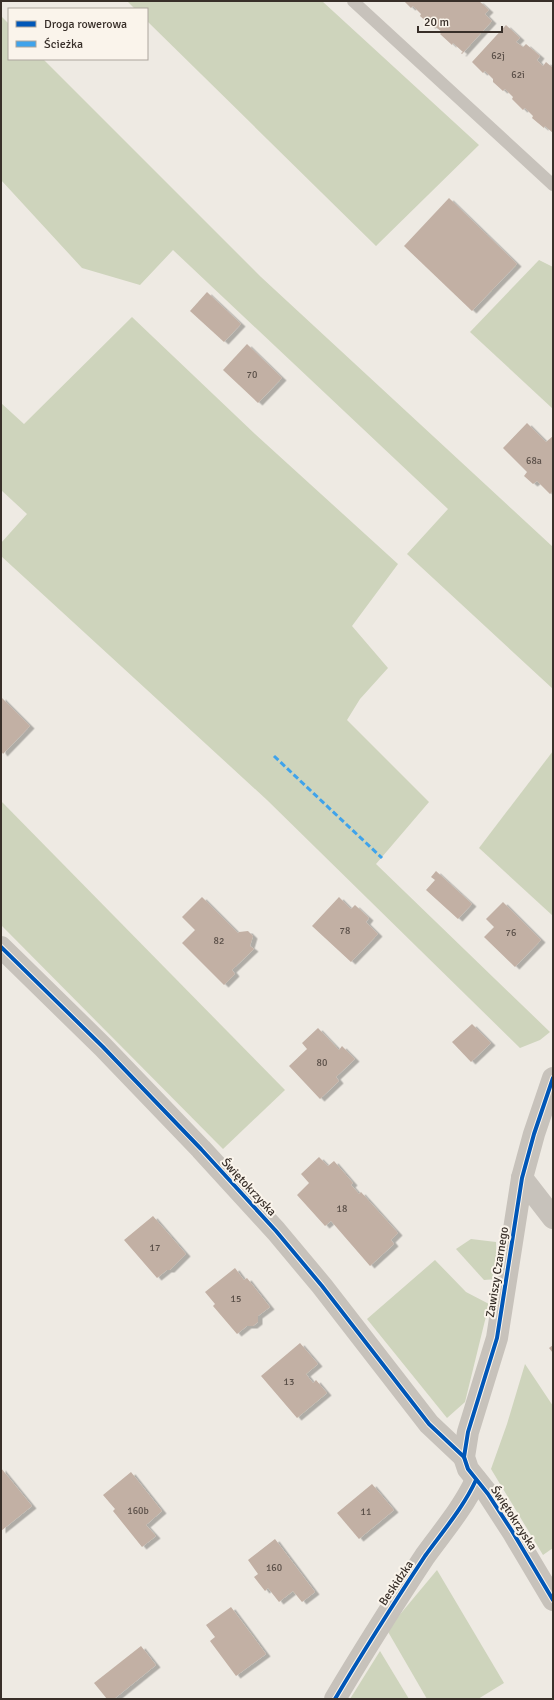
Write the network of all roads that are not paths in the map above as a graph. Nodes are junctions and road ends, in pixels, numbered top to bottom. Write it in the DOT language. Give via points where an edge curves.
graph roads {
  1 [pos="352,1"];
  2 [pos="553,185"];
  3 [pos="1,947"];
  4 [pos="553,1078"];
  5 [pos="522,1178"];
  6 [pos="553,1218"];
  7 [pos="470,1469"];
  8 [pos="553,1600"];
  9 [pos="335,1699"];
  1 -- 2 [label="lane"];
  3 -- 7 [label="street, Świętokrzyska" via="103,1047 276,1231 429,1424"];
  4 -- 5 [label="street, Zawiszy Czarnego"];
  5 -- 6 [label="street"];
  5 -- 7 [label="street, Zawiszy Czarnego" via="497,1338 468,1432"];
  7 -- 8 [label="street, Świętokrzyska" via="512,1531"];
  7 -- 9 [label="street, Beskidzka" via="467,1499 375,1631"];
}
